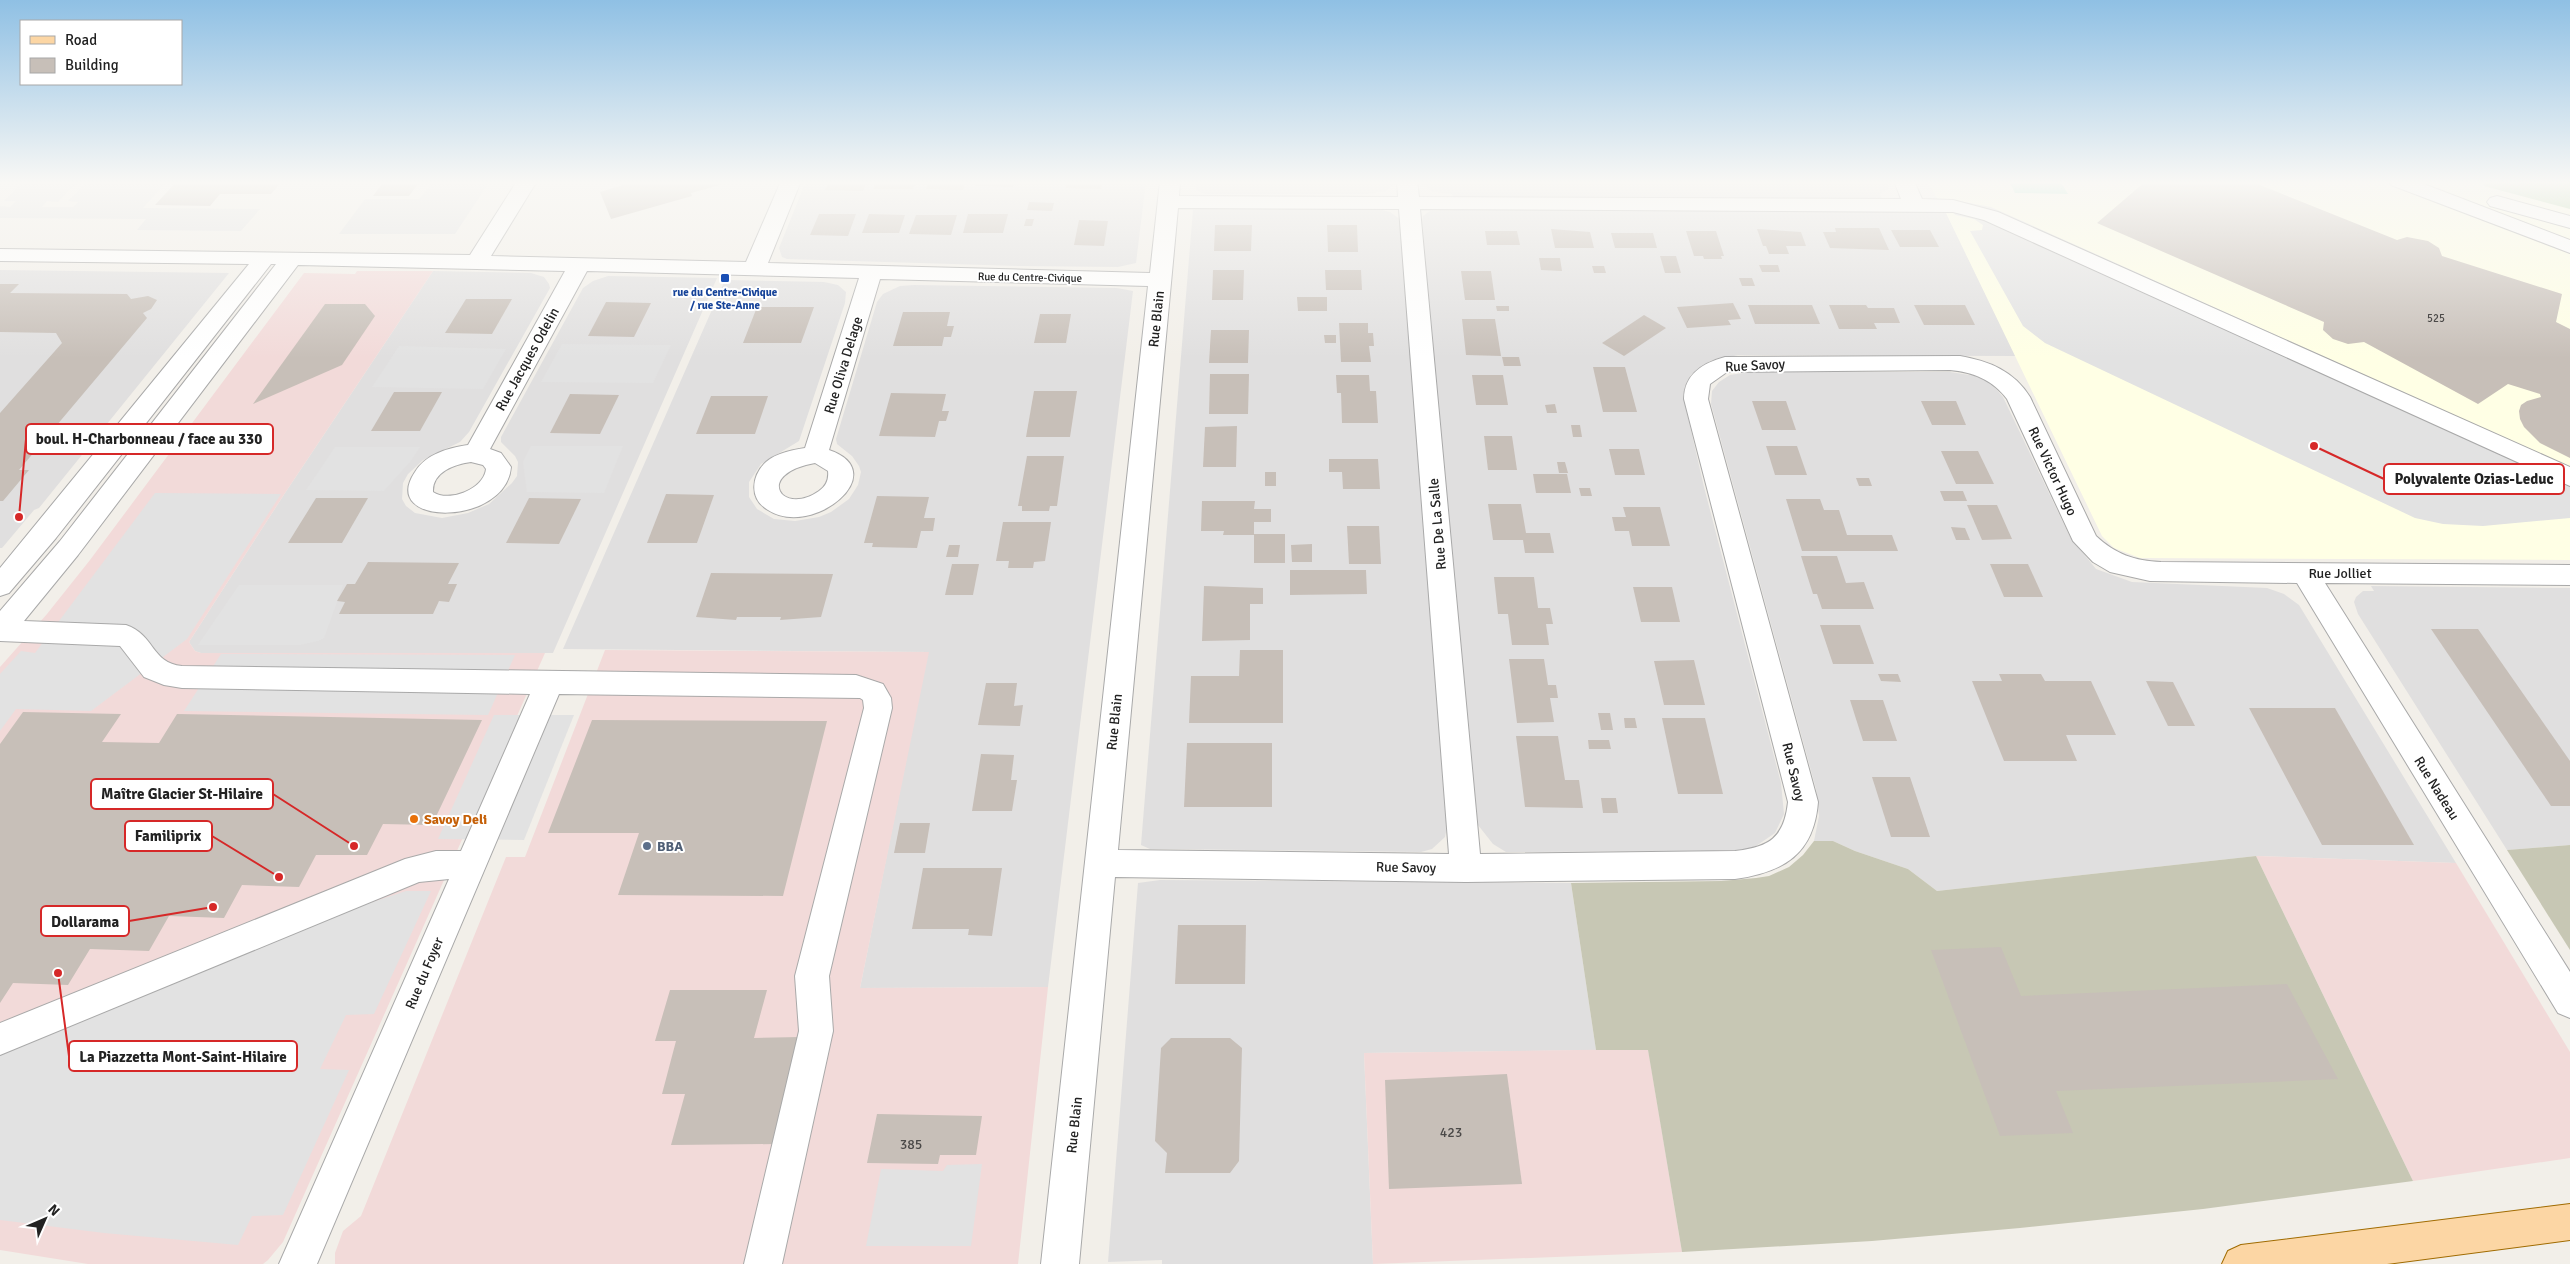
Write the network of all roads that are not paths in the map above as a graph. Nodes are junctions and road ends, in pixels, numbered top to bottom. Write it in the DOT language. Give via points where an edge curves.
graph roads {
  1 [pos="490,240"];
  2 [pos="766,240"];
  3 [pos="1164,240"];
  4 [pos="1412,240"];
  5 [pos="2044,240"];
  6 [pos="2552,240"];
  7 [pos="2570,247"];
  8 [pos="0,256"];
  9 [pos="265,258"];
  10 [pos="292,258"];
  11 [pos="476,262"];
  12 [pos="578,265"];
  13 [pos="754,270"];
  14 [pos="871,274"];
  15 [pos="1160,280"];
  16 [pos="1998,377"];
  17 [pos="476,452"];
  18 [pos="815,455"];
  19 [pos="2570,477"];
  20 [pos="2112,562"];
  21 [pos="2305,573"];
  22 [pos="2570,575"];
  23 [pos="43,580"];
  24 [pos="2,582"];
  25 [pos="0,630"];
  26 [pos="549,683"];
  27 [pos="1100,863"];
  28 [pos="470,865"];
  29 [pos="1466,868"];
  30 [pos="2570,1002"];
  31 [pos="0,1039"];
  32 [pos="2570,1222"];
  33 [pos="298,1264"];
  34 [pos="764,1264"];
  35 [pos="1060,1264"];
  36 [pos="2241,1264"];
  1 -- 11 [label="street"];
  2 -- 13 [label="street"];
  3 -- 15 [label="street, Rue Blain"];
  4 -- 29 [label="street, Rue De La Salle"];
  5 -- 19 [label="street"];
  6 -- 7 [label="street"];
  8 -- 9 [label="street, Rue du Centre-Civique"];
  9 -- 10 [label="street, Rue du Centre-Civique"];
  9 -- 24 [label="street"];
  10 -- 11 [label="street, Rue du Centre-Civique"];
  10 -- 23 [label="street"];
  11 -- 12 [label="street, Rue du Centre-Civique"];
  12 -- 13 [label="street, Rue du Centre-Civique"];
  12 -- 17 [label="street, Rue Jacques Odelin"];
  13 -- 14 [label="street, Rue du Centre-Civique"];
  14 -- 15 [label="street, Rue du Centre-Civique"];
  14 -- 18 [label="street, Rue Oliva Delage"];
  15 -- 27 [label="street, Rue Blain"];
  16 -- 20 [label="street, Rue Victor Hugo" via="2011,386 2018,397 2086,541"];
  16 -- 29 [label="street, Rue Savoy" via="1958,364 1742,363 1718,367 1698,382 1696,399 1707,444 1802,802 1801,821 1786,846 1764,860 1735,865"];
  20 -- 21 [label="street, Rue Jolliet" via="2130,569 2152,571"];
  21 -- 22 [label="street, Rue Jolliet"];
  21 -- 30 [label="street, Rue Nadeau"];
  23 -- 24 [label="street"];
  23 -- 25 [label="street"];
  25 -- 26 [label="street" via="126,636 136,642 154,669 200,679"];
  26 -- 28 [label="street, Rue du Foyer"];
  26 -- 34 [label="street" via="856,686 868,688 878,698 812,976 816,1031"];
  27 -- 29 [label="street, Rue Savoy"];
  27 -- 35 [label="street, Rue Blain"];
  28 -- 31 [label="street" via="436,865 416,869"];
  28 -- 33 [label="street, Rue du Foyer"];
  32 -- 36 [label="main road"];
}
